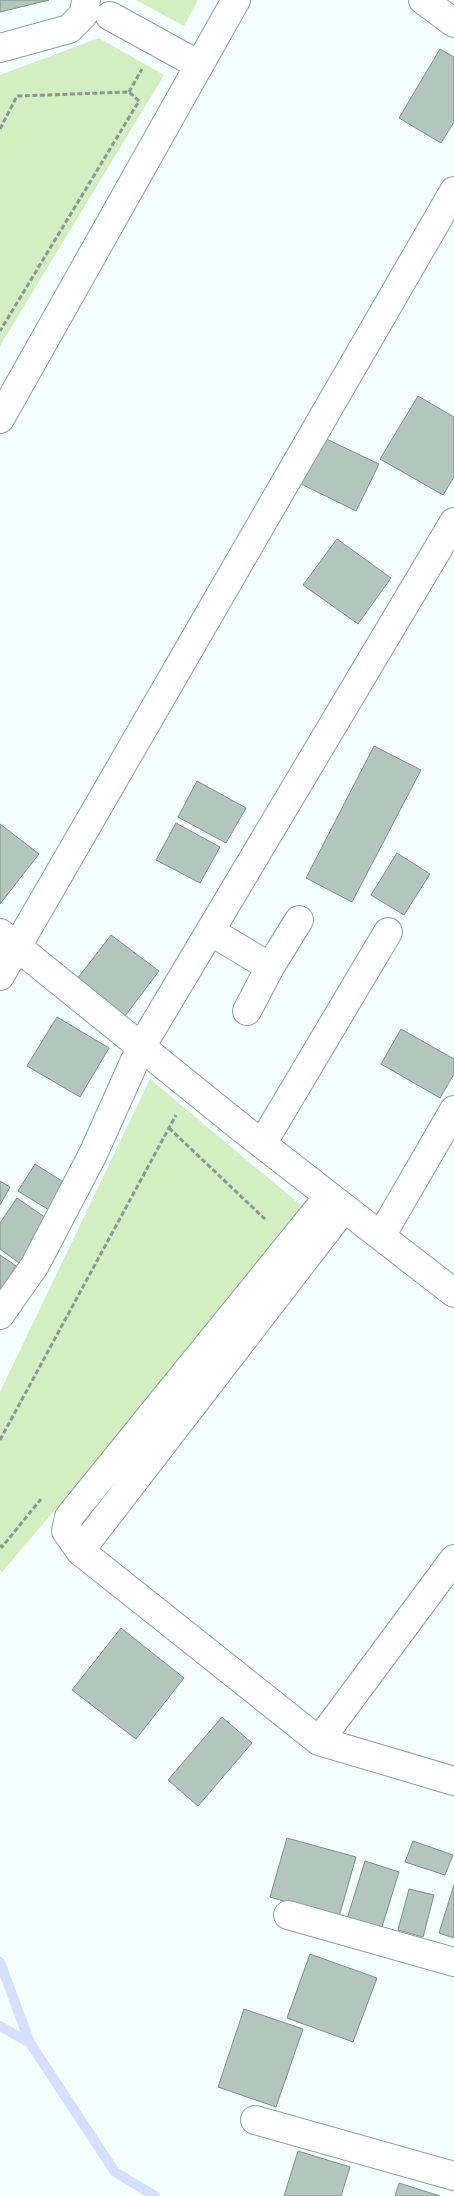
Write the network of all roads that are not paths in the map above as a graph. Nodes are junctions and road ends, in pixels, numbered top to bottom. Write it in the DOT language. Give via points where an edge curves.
graph roads {
  1 [pos="86,0"];
  2 [pos="236,0"];
  3 [pos="423,0"];
  4 [pos="110,16"];
  5 [pos="454,23"];
  6 [pos="0,48"];
  7 [pos="199,65"];
  8 [pos="454,191"];
  9 [pos="0,419"];
  10 [pos="454,522"];
  11 [pos="299,920"];
  12 [pos="210,931"];
  13 [pos="388,932"];
  14 [pos="8,940"];
  15 [pos="270,967"];
  16 [pos="0,976"];
  17 [pos="247,1011"];
  18 [pos="141,1046"];
  19 [pos="454,1110"];
  20 [pos="262,1144"];
  21 [pos="336,1202"];
  22 [pos="381,1236"];
  23 [pos="454,1293"];
  24 [pos="0,1315"];
  25 [pos="454,1559"];
  26 [pos="319,1741"];
  27 [pos="454,1781"];
  28 [pos="288,1915"];
  29 [pos="454,1962"];
  30 [pos="256,2120"];
  31 [pos="454,2176"];
  1 -- 6 [label="street" via="84,14 69,28"];
  2 -- 7 [label="street"];
  3 -- 5 [label="street"];
  4 -- 7 [label="street"];
  7 -- 9 [label="street"];
  8 -- 14 [label="street"];
  10 -- 12 [label="street"];
  11 -- 15 [label="street"];
  12 -- 15 [label="street"];
  12 -- 18 [label="street"];
  13 -- 20 [label="street"];
  14 -- 16 [label="street"];
  14 -- 18 [label="street"];
  15 -- 17 [label="street"];
  18 -- 20 [label="street"];
  18 -- 24 [label="street" via="93,1154 35,1264"];
  19 -- 22 [label="street"];
  20 -- 21 [label="street"];
  21 -- 22 [label="street"];
  21 -- 26 [label="street" via="80,1551"];
  22 -- 23 [label="street"];
  25 -- 26 [label="street"];
  26 -- 27 [label="street"];
  28 -- 29 [label="street"];
  30 -- 31 [label="street"];
}
